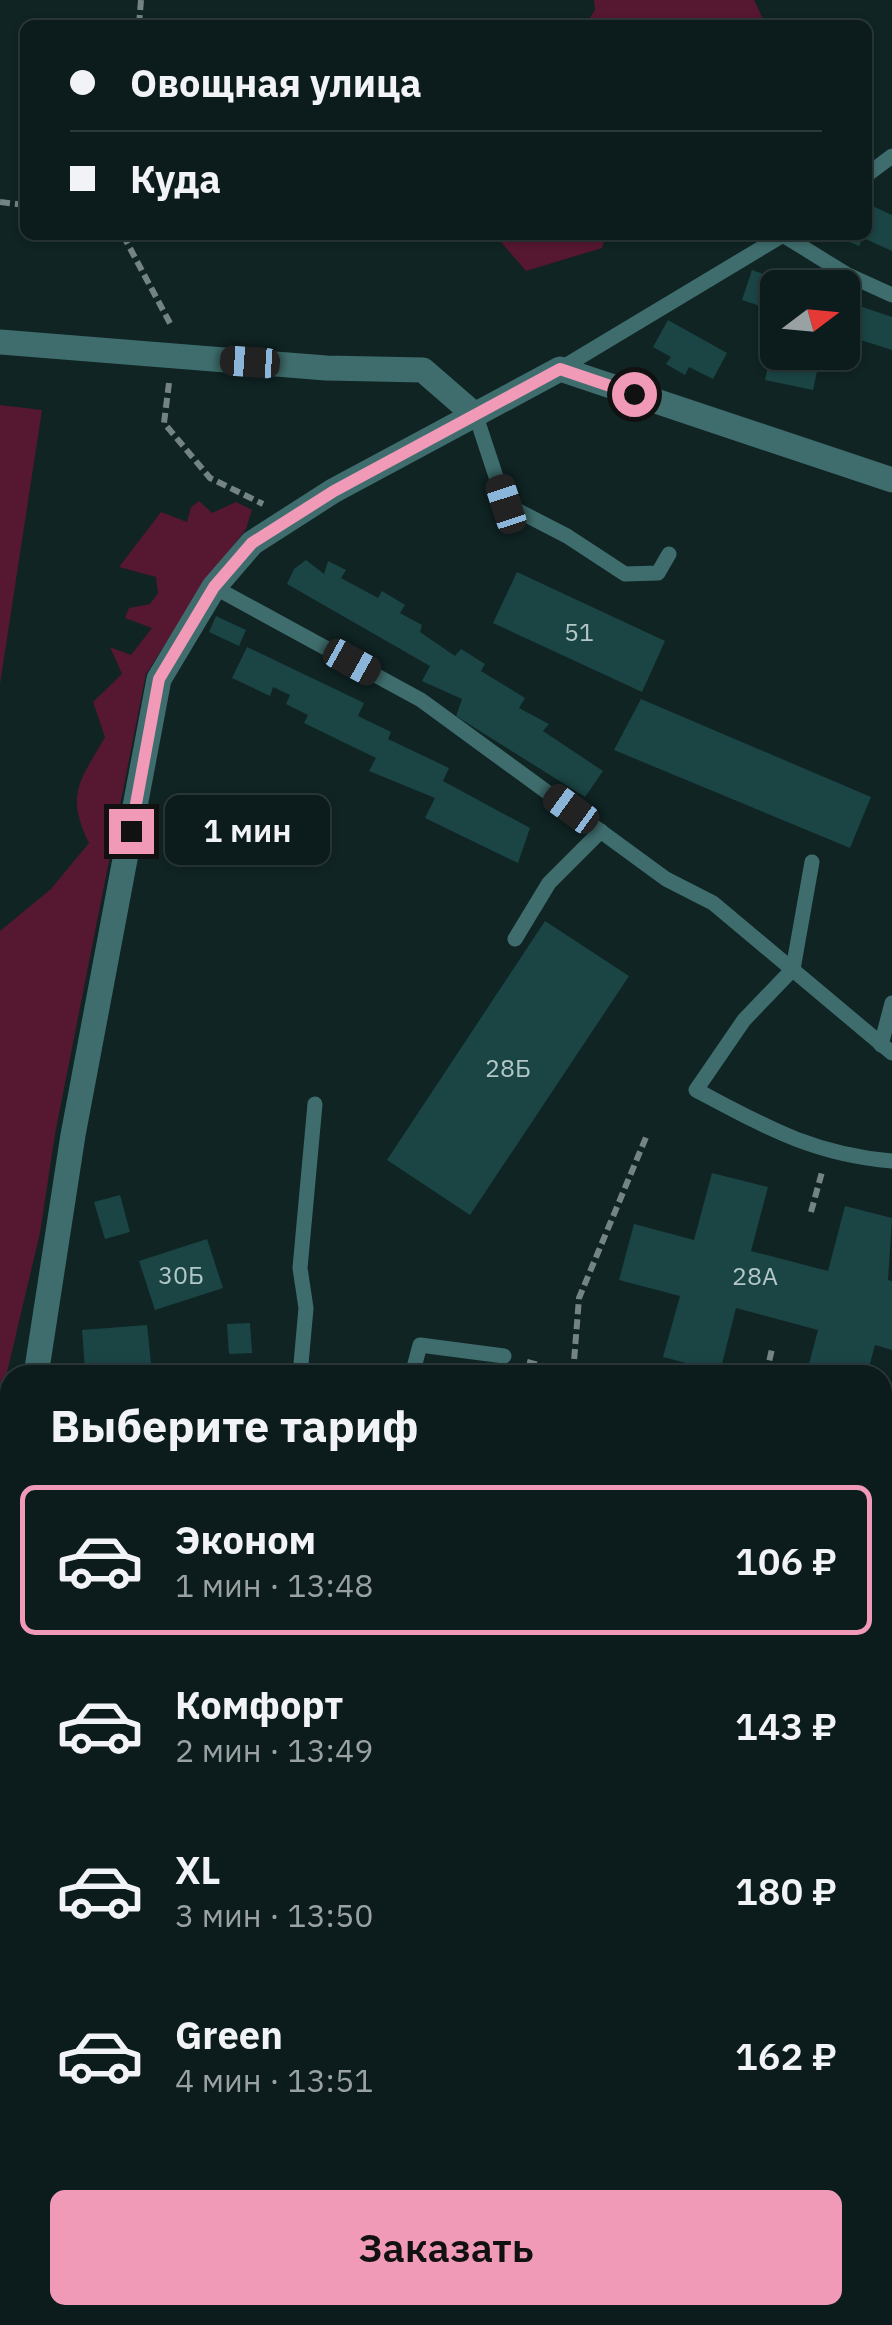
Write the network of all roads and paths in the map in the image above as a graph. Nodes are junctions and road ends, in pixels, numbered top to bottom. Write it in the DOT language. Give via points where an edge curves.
graph roads {
  1 [pos="126,240"];
  2 [pos="775,240"];
  3 [pos="791,240"];
  4 [pos="892,294"];
  5 [pos="0,342"];
  6 [pos="174,356"];
  7 [pos="560,369"];
  8 [pos="476,416"];
  9 [pos="892,480"];
  10 [pos="252,543"];
  11 [pos="669,554"];
  12 [pos="214,587"];
  13 [pos="601,831"];
  14 [pos="812,862"];
  15 [pos="515,939"];
  16 [pos="793,969"];
  17 [pos="892,1003"];
  18 [pos="886,1049"];
  19 [pos="315,1104"];
  20 [pos="647,1135"];
  21 [pos="892,1161"];
  22 [pos="772,1350"];
  23 [pos="504,1356"];
  24 [pos="38,1365"];
  25 [pos="301,1365"];
  26 [pos="415,1365"];
  27 [pos="540,1365"];
  28 [pos="576,1365"];
  29 [pos="768,1365"];
  1 -- 6 [label="path" via="176,336"];
  2 -- 7 [label="lane"];
  3 -- 4 [label="lane"];
  5 -- 6 [label="street"];
  6 -- 8 [label="street" via="424,370"];
  6 -- 10 [label="path" via="164,423 210,478 264,504"];
  7 -- 8 [label="street"];
  7 -- 9 [label="street"];
  8 -- 10 [label="street"];
  8 -- 11 [label="lane" via="506,504 624,574 658,573"];
  10 -- 12 [label="street"];
  12 -- 13 [label="lane" via="421,700"];
  12 -- 24 [label="street" via="159,679"];
  13 -- 15 [label="lane" via="549,883"];
  13 -- 16 [label="lane" via="666,879 713,902"];
  14 -- 16 [label="lane"];
  16 -- 18 [label="lane"];
  16 -- 21 [label="lane" via="744,1020 696,1090 785,1137 840,1156"];
  17 -- 18 [label="lane"];
  19 -- 25 [label="lane" via="300,1268 306,1308"];
  20 -- 28 [label="path" via="580,1298"];
  22 -- 29 [label="path"];
  23 -- 26 [label="lane" via="420,1345"];
  23 -- 27 [label="path"];
}
